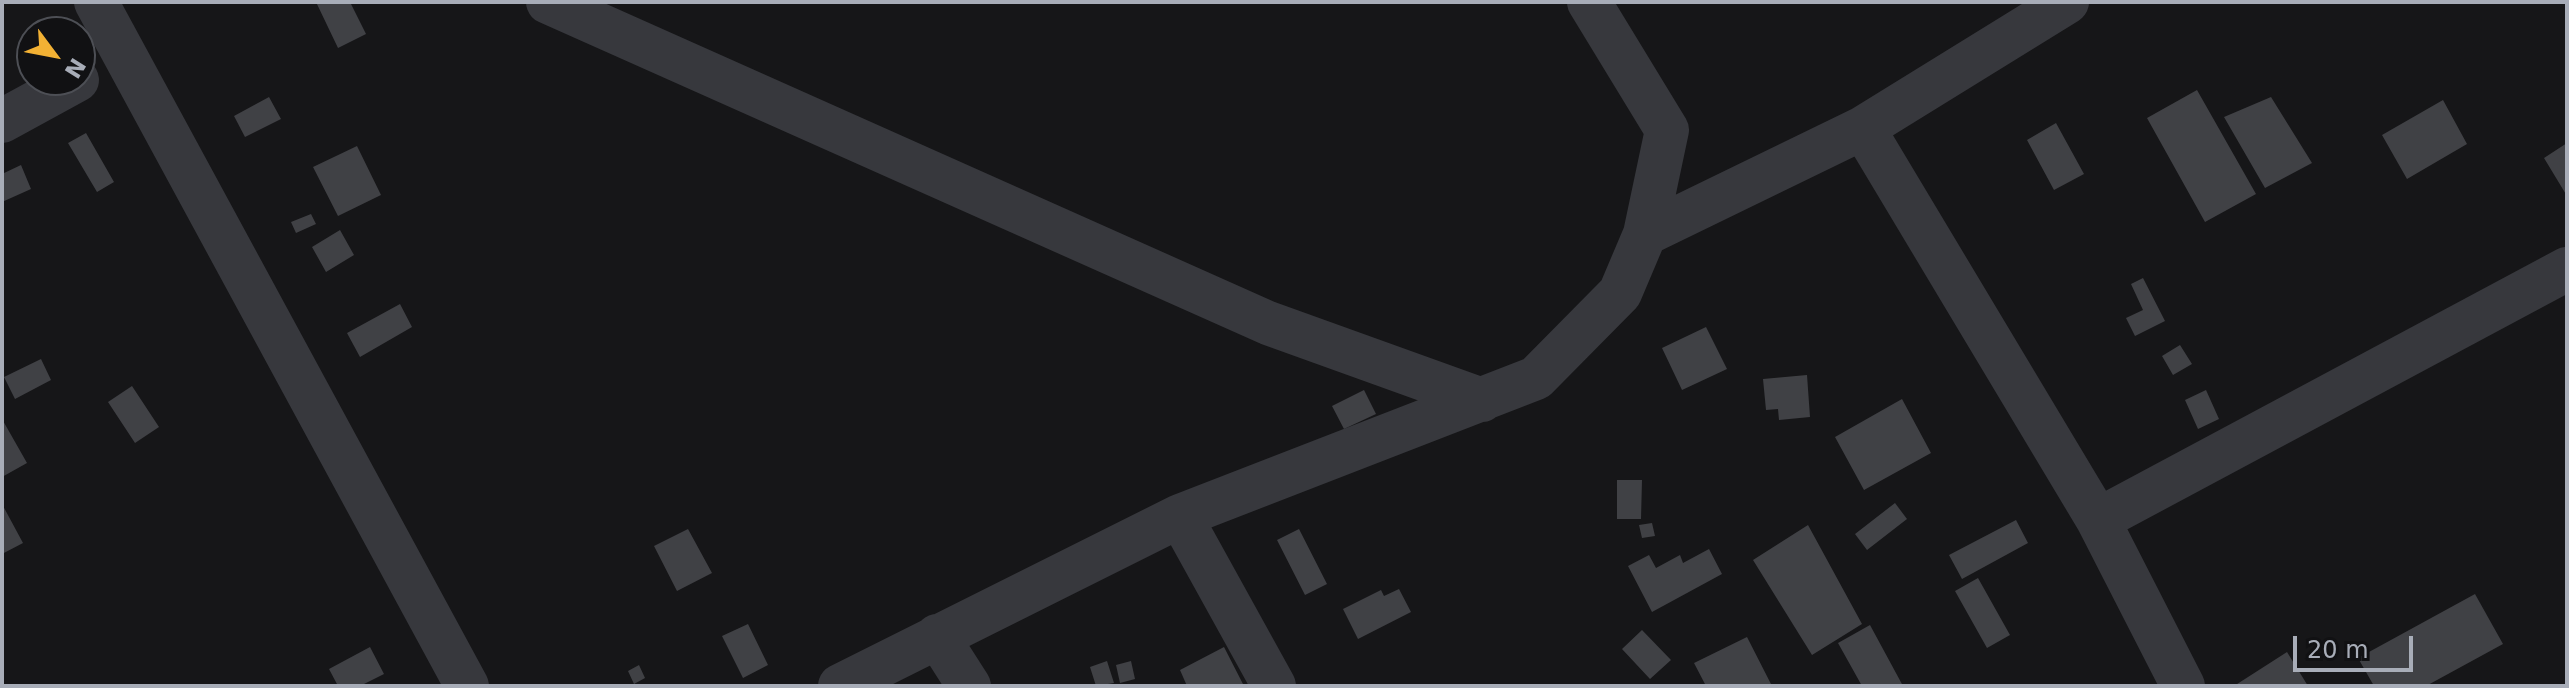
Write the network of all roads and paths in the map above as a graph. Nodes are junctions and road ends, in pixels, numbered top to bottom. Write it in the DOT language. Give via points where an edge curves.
graph roads {
  1 [pos="96,2"];
  2 [pos="548,2"];
  3 [pos="1589,2"];
  4 [pos="2067,2"];
  5 [pos="126,54"];
  6 [pos="96,70"];
  7 [pos="48,96"];
  8 [pos="2,121"];
  9 [pos="1863,128"];
  10 [pos="1645,234"];
  11 [pos="2567,269"];
  12 [pos="1482,400"];
  13 [pos="1180,516"];
  14 [pos="2098,520"];
  15 [pos="937,636"];
  16 [pos="467,686"];
  17 [pos="840,686"];
  18 [pos="969,686"];
  19 [pos="1274,686"];
  20 [pos="2183,686"];
  1 -- 5 [label="street"];
  2 -- 12 [label="street" via="1268,323"];
  3 -- 10 [label="street" via="1667,130"];
  4 -- 9 [label="street"];
  5 -- 6 [label="street"];
  5 -- 16 [label="street"];
  7 -- 8 [label="street"];
  9 -- 10 [label="street"];
  9 -- 14 [label="street"];
  10 -- 12 [label="street" via="1620,293 1536,378"];
  11 -- 14 [label="street"];
  12 -- 13 [label="street"];
  13 -- 15 [label="street"];
  13 -- 19 [label="street"];
  14 -- 20 [label="street"];
  15 -- 17 [label="street"];
  15 -- 18 [label="street"];
}
